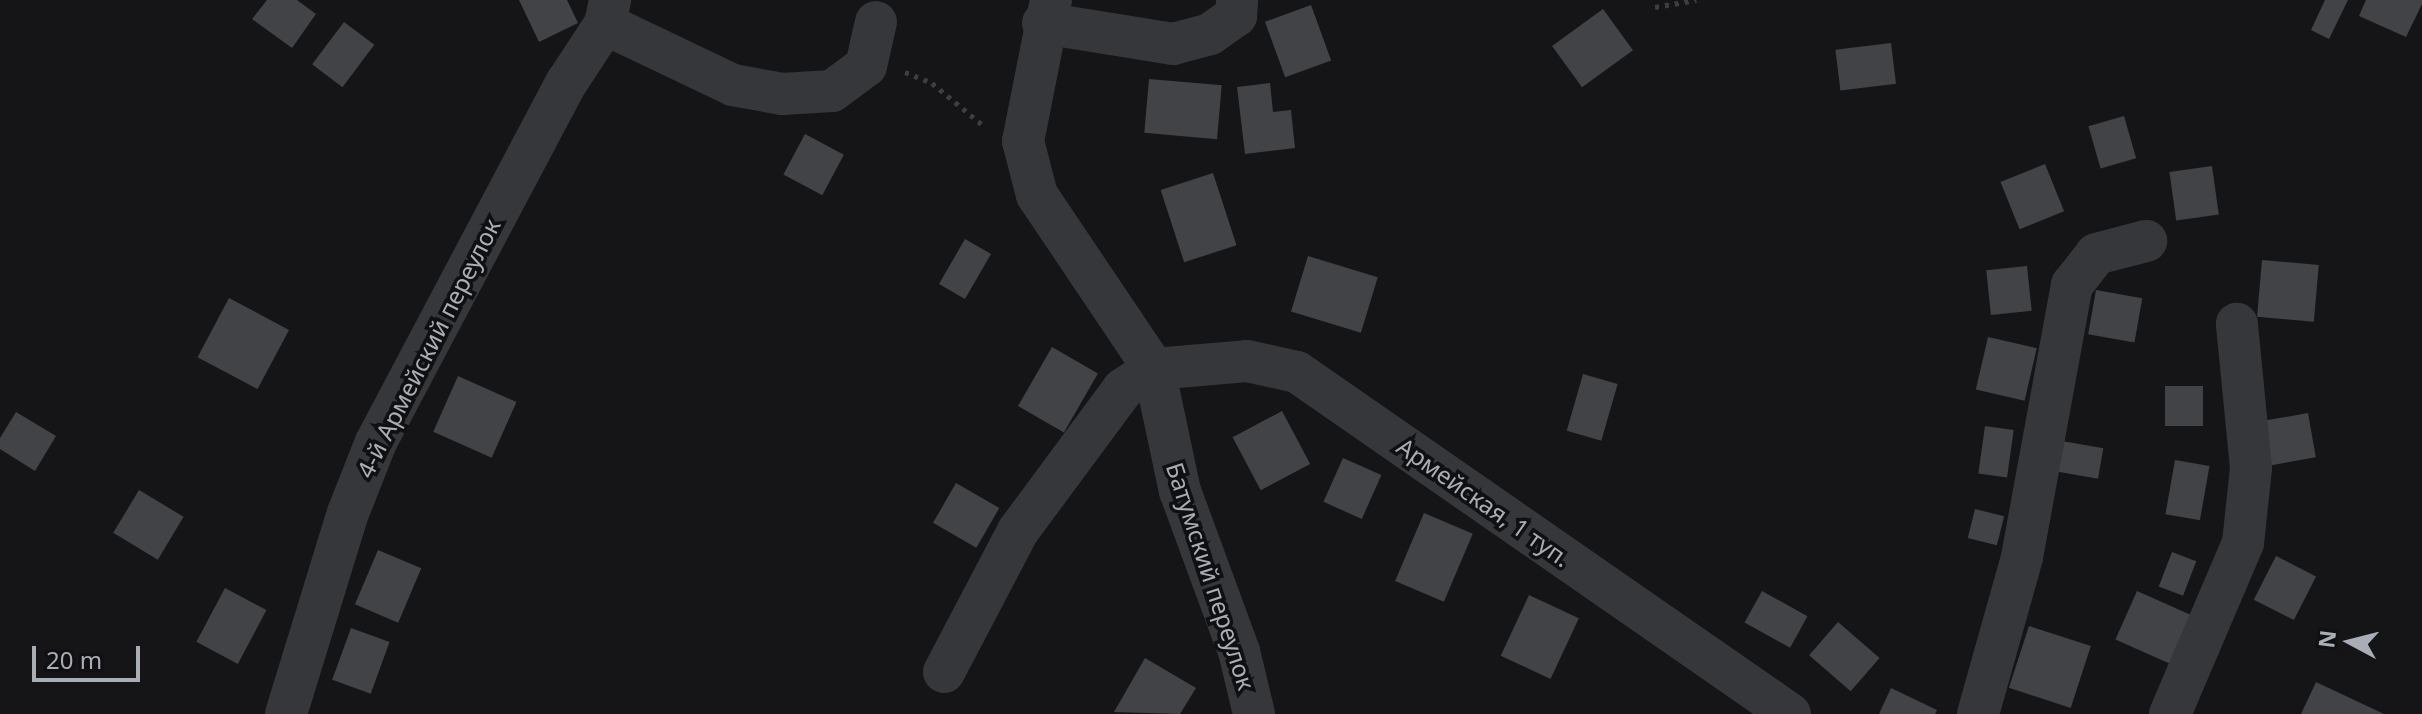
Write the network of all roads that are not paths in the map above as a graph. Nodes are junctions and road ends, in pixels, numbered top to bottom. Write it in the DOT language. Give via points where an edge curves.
graph roads {
  1 [pos="1237,0"];
  2 [pos="608,12"];
  3 [pos="1047,12"];
  4 [pos="876,22"];
  5 [pos="2146,241"];
  6 [pos="2237,324"];
  7 [pos="1154,369"];
  8 [pos="944,672"];
  9 [pos="286,714"];
  10 [pos="1254,714"];
  11 [pos="1790,714"];
  12 [pos="1978,714"];
  13 [pos="2170,714"];
  1 -- 3 [label="street" via="1236,16 1210,34 1173,44"];
  2 -- 4 [label="street" via="733,85 782,94 832,91 866,66"];
  2 -- 9 [label="street, 4-й Армейский переулок" via="376,442 348,513"];
  3 -- 7 [label="street, Батумский переулок" via="1023,141 1037,195"];
  5 -- 12 [label="street" via="2096,254 2072,285 2022,557"];
  6 -- 13 [label="street" via="2251,468 2243,543"];
  7 -- 8 [label="street" via="1123,389 1018,531"];
  7 -- 10 [label="street, Батумский переулок" via="1180,491 1239,651"];
  7 -- 11 [label="street, Армейская, 1 туп." via="1247,361 1297,372"];
}
